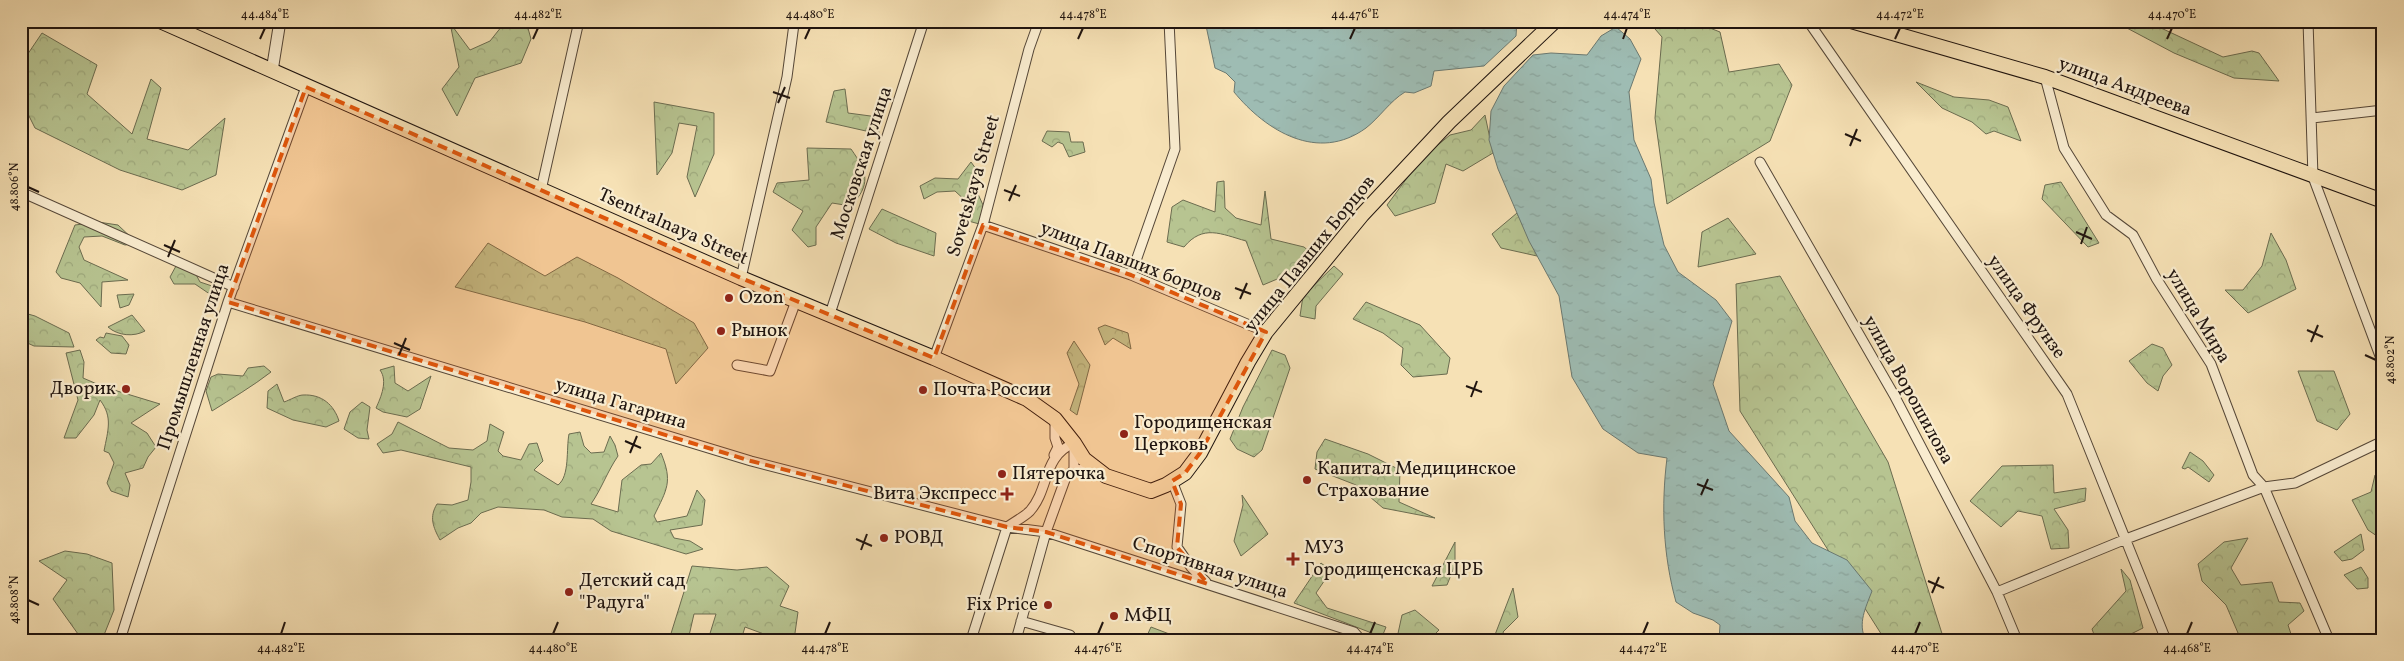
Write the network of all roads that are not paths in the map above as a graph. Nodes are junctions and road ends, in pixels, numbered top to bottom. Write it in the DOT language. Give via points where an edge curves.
graph roads {
  1 [pos="160,21"];
  2 [pos="280,21"];
  3 [pos="579,21"];
  4 [pos="924,21"];
  5 [pos="1039,21"];
  6 [pos="1169,21"];
  7 [pos="1808,21"];
  8 [pos="1851,21"];
  9 [pos="2308,21"];
  10 [pos="1554,23"];
  11 [pos="794,24"];
  12 [pos="272,71"];
  13 [pos="2045,77"];
  14 [pos="306,86"];
  15 [pos="2383,110"];
  16 [pos="2312,118"];
  17 [pos="1760,162"];
  18 [pos="2313,177"];
  19 [pos="541,190"];
  20 [pos="21,192"];
  21 [pos="2383,202"];
  22 [pos="983,225"];
  23 [pos="1130,275"];
  24 [pos="741,278"];
  25 [pos="234,287"];
  26 [pos="796,301"];
  27 [pos="228,302"];
  28 [pos="830,314"];
  29 [pos="1266,332"];
  30 [pos="934,358"];
  31 [pos="2383,364"];
  32 [pos="737,365"];
  33 [pos="1055,419"];
  34 [pos="2383,441"];
  35 [pos="1074,443"];
  36 [pos="1053,459"];
  37 [pos="1074,470"];
  38 [pos="1106,476"];
  39 [pos="1172,481"];
  40 [pos="2264,487"];
  41 [pos="1151,491"];
  42 [pos="1007,527"];
  43 [pos="1046,532"];
  44 [pos="2126,539"];
  45 [pos="1208,584"];
  46 [pos="1997,592"];
  47 [pos="1021,621"];
  48 [pos="120,640"];
  49 [pos="971,640"];
  50 [pos="1016,640"];
  51 [pos="1068,640"];
  52 [pos="1362,640"];
  53 [pos="2017,640"];
  54 [pos="2166,640"];
  55 [pos="2329,640"];
  1 -- 12 [label="main road, Tsentralnaya Street"];
  2 -- 12 [label="street"];
  3 -- 19 [label="street"];
  4 -- 28 [label="street, Московская улица"];
  5 -- 22 [label="street, Sovetskaya Street"];
  6 -- 23 [label="street" via="1175,148"];
  7 -- 44 [label="street, улица Фрунзе" via="2067,394"];
  8 -- 13 [label="main road, улица Андреева"];
  9 -- 16 [label="street"];
  10 -- 29 [label="main road, улица Павших Борцов" via="1449,122 1362,215"];
  11 -- 24 [label="street" via="787,77"];
  12 -- 14 [label="main road, Tsentralnaya Street"];
  13 -- 18 [label="main road, улица Андреева"];
  13 -- 40 [label="street, улица Мира" via="2064,148 2106,215 2133,235 2156,278 2211,364 2253,475"];
  14 -- 19 [label="main road, Tsentralnaya Street"];
  14 -- 25 [label="street, Промышленная улица"];
  15 -- 16 [label="street"];
  16 -- 18 [label="street"];
  17 -- 46 [label="street, улица Ворошилова" via="1894,394"];
  18 -- 21 [label="main road, улица Андреева"];
  18 -- 31 [label="street"];
  19 -- 24 [label="main road, Tsentralnaya Street"];
  20 -- 25 [label="street"];
  22 -- 23 [label="street, улица Павших борцов"];
  22 -- 30 [label="street, Sovetskaya Street"];
  23 -- 29 [label="street, улица Павших борцов"];
  24 -- 26 [label="main road, Tsentralnaya Street"];
  25 -- 27 [label="street, Промышленная улица"];
  26 -- 28 [label="main road, Tsentralnaya Street"];
  26 -- 32 [label="street" via="770,371"];
  27 -- 42 [label="street, улица Гагарина" via="751,461"];
  27 -- 48 [label="street, Промышленная улица"];
  28 -- 30 [label="main road, Tsentralnaya Street"];
  29 -- 39 [label="main road, улица Павших Борцов" via="1200,453 1185,472"];
  30 -- 33 [label="main road, Tsentralnaya Street" via="1028,399"];
  33 -- 35 [label="main road, Tsentralnaya Street"];
  33 -- 36 [label="street" via="1058,447"];
  34 -- 40 [label="street" via="2295,483"];
  35 -- 36 [label="street" via="1064,447"];
  35 -- 37 [label="street"];
  35 -- 38 [label="main road, Tsentralnaya Street" via="1084,459"];
  36 -- 42 [label="street" via="1029,511"];
  37 -- 38 [label="street" via="1088,469"];
  37 -- 43 [label="street" via="1066,478"];
  38 -- 41 [label="main road, Tsentralnaya Street"];
  39 -- 41 [label="main road, улица Павших Борцов"];
  39 -- 45 [label="street" via="1181,504 1177,548"];
  40 -- 44 [label="street"];
  40 -- 55 [label="street, улица Мира"];
  42 -- 43 [label="street, улица Гагарина"];
  42 -- 49 [label="street"];
  43 -- 45 [label="street, Спортивная улица"];
  43 -- 47 [label="street"];
  44 -- 46 [label="street"];
  44 -- 54 [label="street, улица Фрунзе"];
  45 -- 52 [label="street, Спортивная улица" via="1354,632"];
  46 -- 53 [label="street, улица Ворошилова"];
  47 -- 50 [label="street"];
  47 -- 51 [label="street" via="1070,634"];
}
